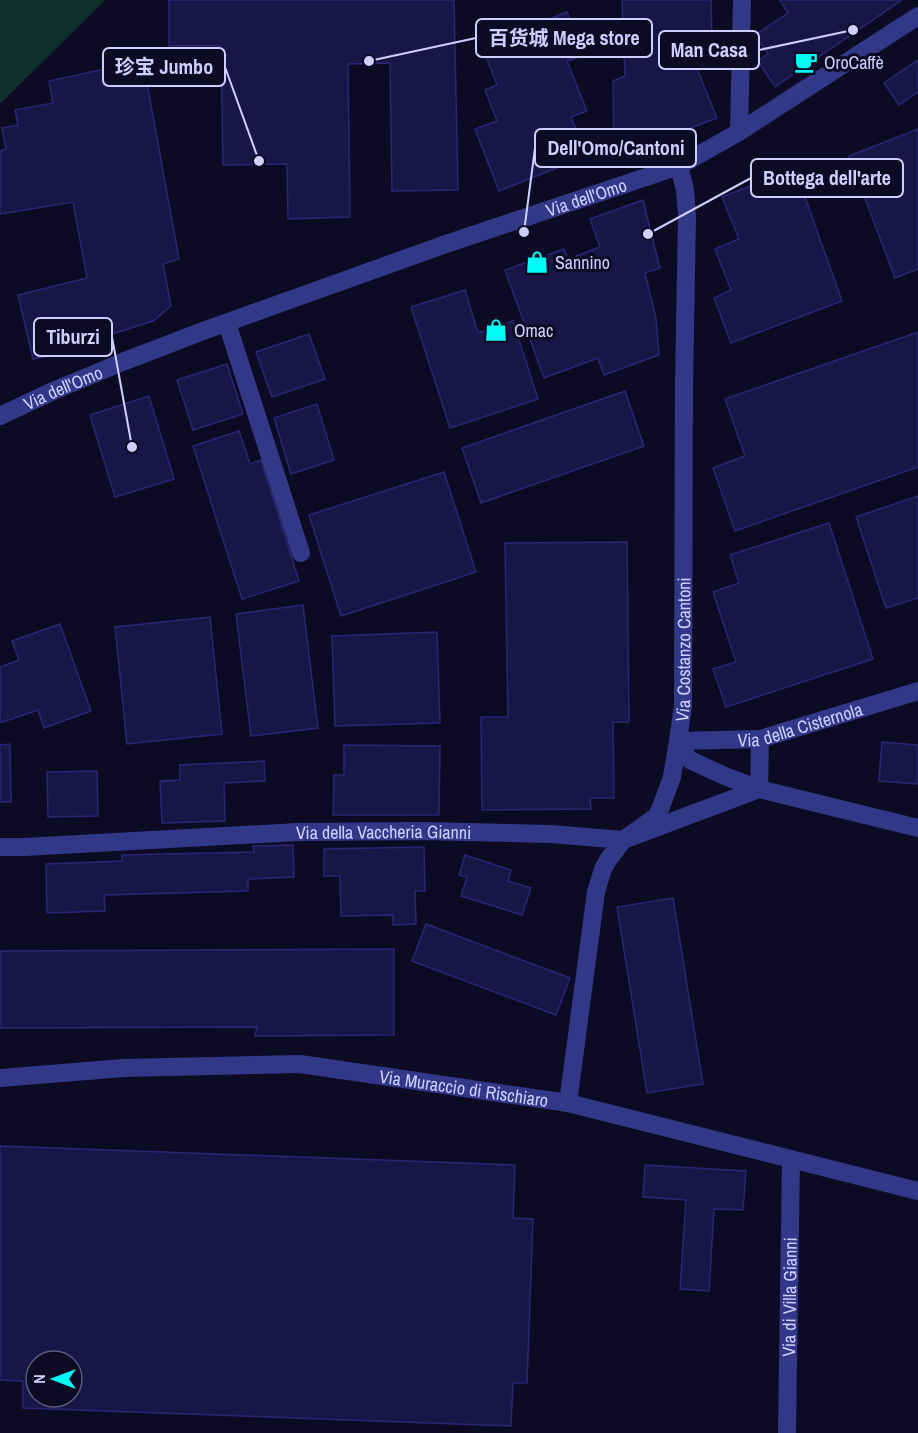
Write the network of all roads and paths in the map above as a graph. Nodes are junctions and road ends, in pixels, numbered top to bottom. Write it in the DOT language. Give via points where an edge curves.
graph roads {
  1 [pos="742,0"];
  2 [pos="918,16"];
  3 [pos="739,132"];
  4 [pos="679,166"];
  5 [pos="227,323"];
  6 [pos="0,416"];
  7 [pos="301,553"];
  8 [pos="918,691"];
  9 [pos="760,739"];
  10 [pos="678,741"];
  11 [pos="759,789"];
  12 [pos="918,828"];
  13 [pos="623,840"];
  14 [pos="0,847"];
  15 [pos="0,1078"];
  16 [pos="568,1103"];
  17 [pos="791,1159"];
  18 [pos="918,1191"];
  19 [pos="787,1433"];
  1 -- 3 [label="street"];
  2 -- 3 [label="street, Via dell'Omo"];
  3 -- 4 [label="street, Via dell'Omo"];
  4 -- 5 [label="street, Via dell'Omo"];
  4 -- 10 [label="street, Via Costanzo Cantoni" via="687,216 682,706"];
  5 -- 6 [label="street, Via dell'Omo" via="124,361"];
  5 -- 7 [label="street"];
  8 -- 9 [label="street, Via della Cisternola"];
  9 -- 10 [label="street, Via della Cisternola"];
  9 -- 11 [label="street"];
  10 -- 11 [label="street" via="696,764"];
  10 -- 13 [label="street, Via Costanzo Cantoni" via="672,777 657,816"];
  11 -- 12 [label="street"];
  11 -- 13 [label="street, Via della Vaccheria Gianni"];
  13 -- 14 [label="street, Via della Vaccheria Gianni" via="551,834 298,832"];
  13 -- 16 [label="street, Via Costanzo Cantoni" via="603,869 596,892"];
  15 -- 16 [label="street, Via Muraccio di Rischiaro" via="124,1068 300,1064"];
  16 -- 17 [label="street, Via Muraccio di Rischiaro"];
  17 -- 18 [label="street, Via Muraccio di Rischiaro"];
  17 -- 19 [label="street, Via di Villa Gianni"];
}
